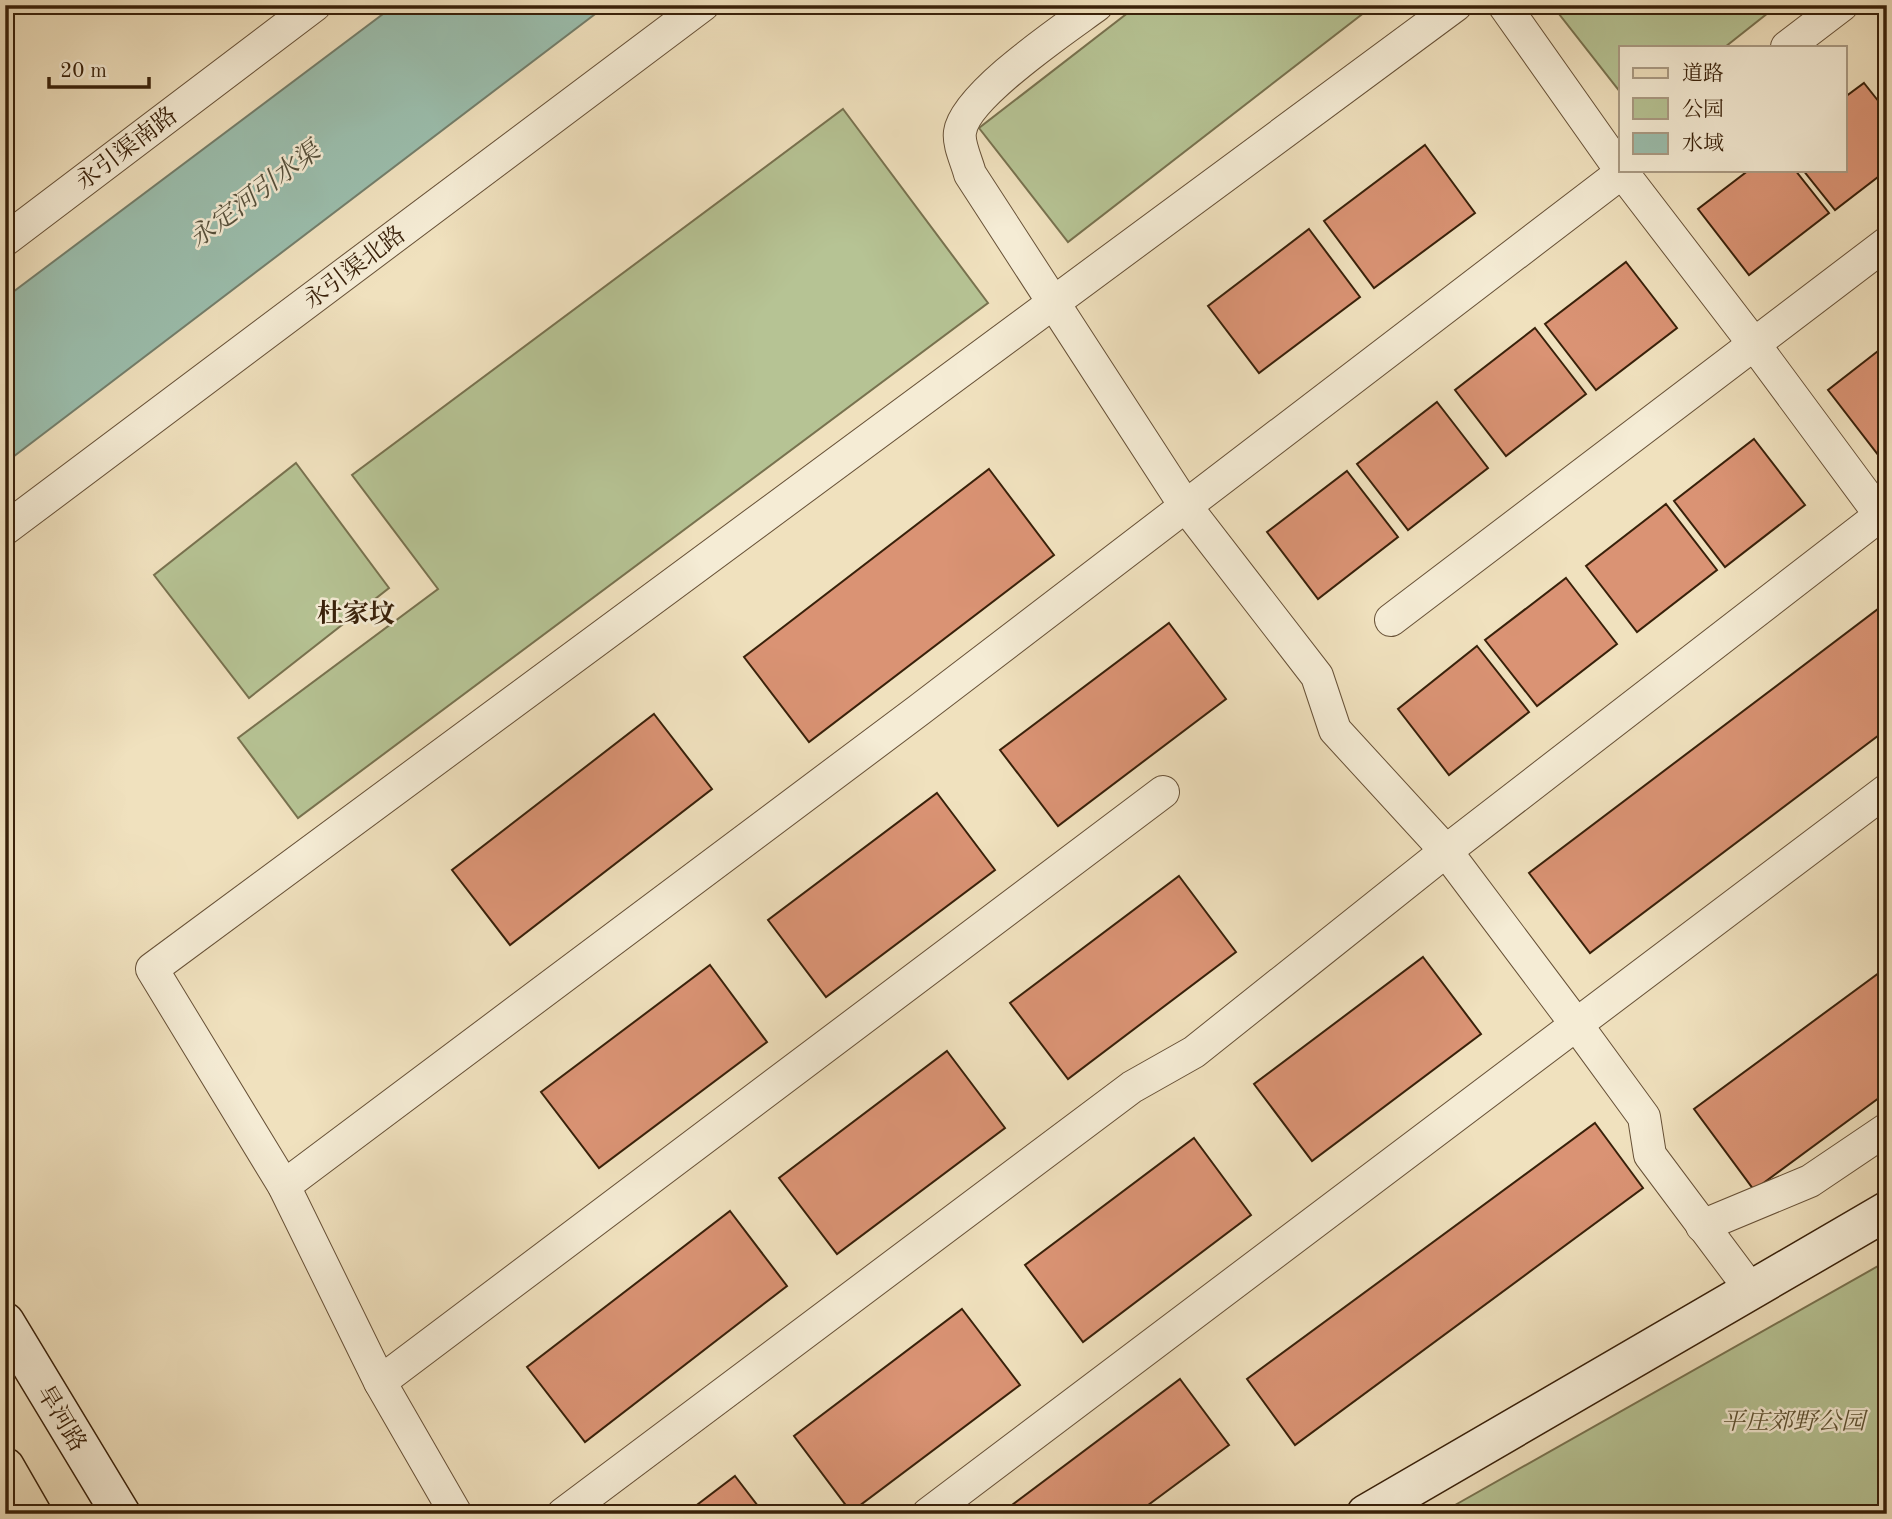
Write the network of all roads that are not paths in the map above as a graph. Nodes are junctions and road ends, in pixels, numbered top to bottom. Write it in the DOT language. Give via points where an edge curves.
graph roads {
  1 [pos="315,5"];
  2 [pos="703,5"];
  3 [pos="1097,5"];
  4 [pos="1456,5"];
  5 [pos="1504,5"];
  6 [pos="1842,5"];
  7 [pos="1788,46"];
  8 [pos="1619,165"];
  9 [pos="1622,172"];
  10 [pos="1624,172"];
  11 [pos="5,240"];
  12 [pos="1887,243"];
  13 [pos="1052,303"];
  14 [pos="1754,344"];
  15 [pos="1185,504"];
  16 [pos="1884,516"];
  17 [pos="5,529"];
  18 [pos="1391,620"];
  19 [pos="1887,790"];
  20 [pos="1163,792"];
  21 [pos="1446,851"];
  22 [pos="1576,1024"];
  23 [pos="1887,1129"];
  24 [pos="284,1186"];
  25 [pos="1887,1211"];
  26 [pos="1702,1226"];
  27 [pos="1751,1290"];
  28 [pos="5,1322"];
  29 [pos="380,1382"];
  30 [pos="5,1467"];
  31 [pos="1391,1507"];
  32 [pos="32,1514"];
  33 [pos="121,1514"];
  34 [pos="456,1514"];
  35 [pos="562,1514"];
  36 [pos="928,1514"];
  1 -- 11 [label="street, 永引渠南路"];
  2 -- 17 [label="street, 永引渠北路"];
  3 -- 13 [label="street" via="1028,56 968,111 959,134 970,174"];
  4 -- 13 [label="street"];
  5 -- 8 [label="street"];
  6 -- 7 [label="street"];
  9 -- 15 [label="street"];
  10 -- 14 [label="street"];
  12 -- 14 [label="street"];
  13 -- 15 [label="street"];
  13 -- 24 [label="street" via="152,969"];
  14 -- 16 [label="street"];
  14 -- 18 [label="street"];
  15 -- 21 [label="street" via="1317,677 1335,730"];
  15 -- 24 [label="street" via="919,710"];
  16 -- 21 [label="street"];
  19 -- 22 [label="street"];
  20 -- 29 [label="street"];
  21 -- 22 [label="street"];
  21 -- 35 [label="street" via="1194,1052 1132,1087"];
  22 -- 26 [label="street" via="1644,1117 1650,1155"];
  22 -- 36 [label="street"];
  23 -- 26 [label="street" via="1810,1181"];
  24 -- 29 [label="street"];
  25 -- 27 [label="street"];
  26 -- 27 [label="street"];
  27 -- 31 [label="street"];
  28 -- 33 [label="street, 旱河路"];
  29 -- 34 [label="street"];
  30 -- 32 [label="main road"];
}
